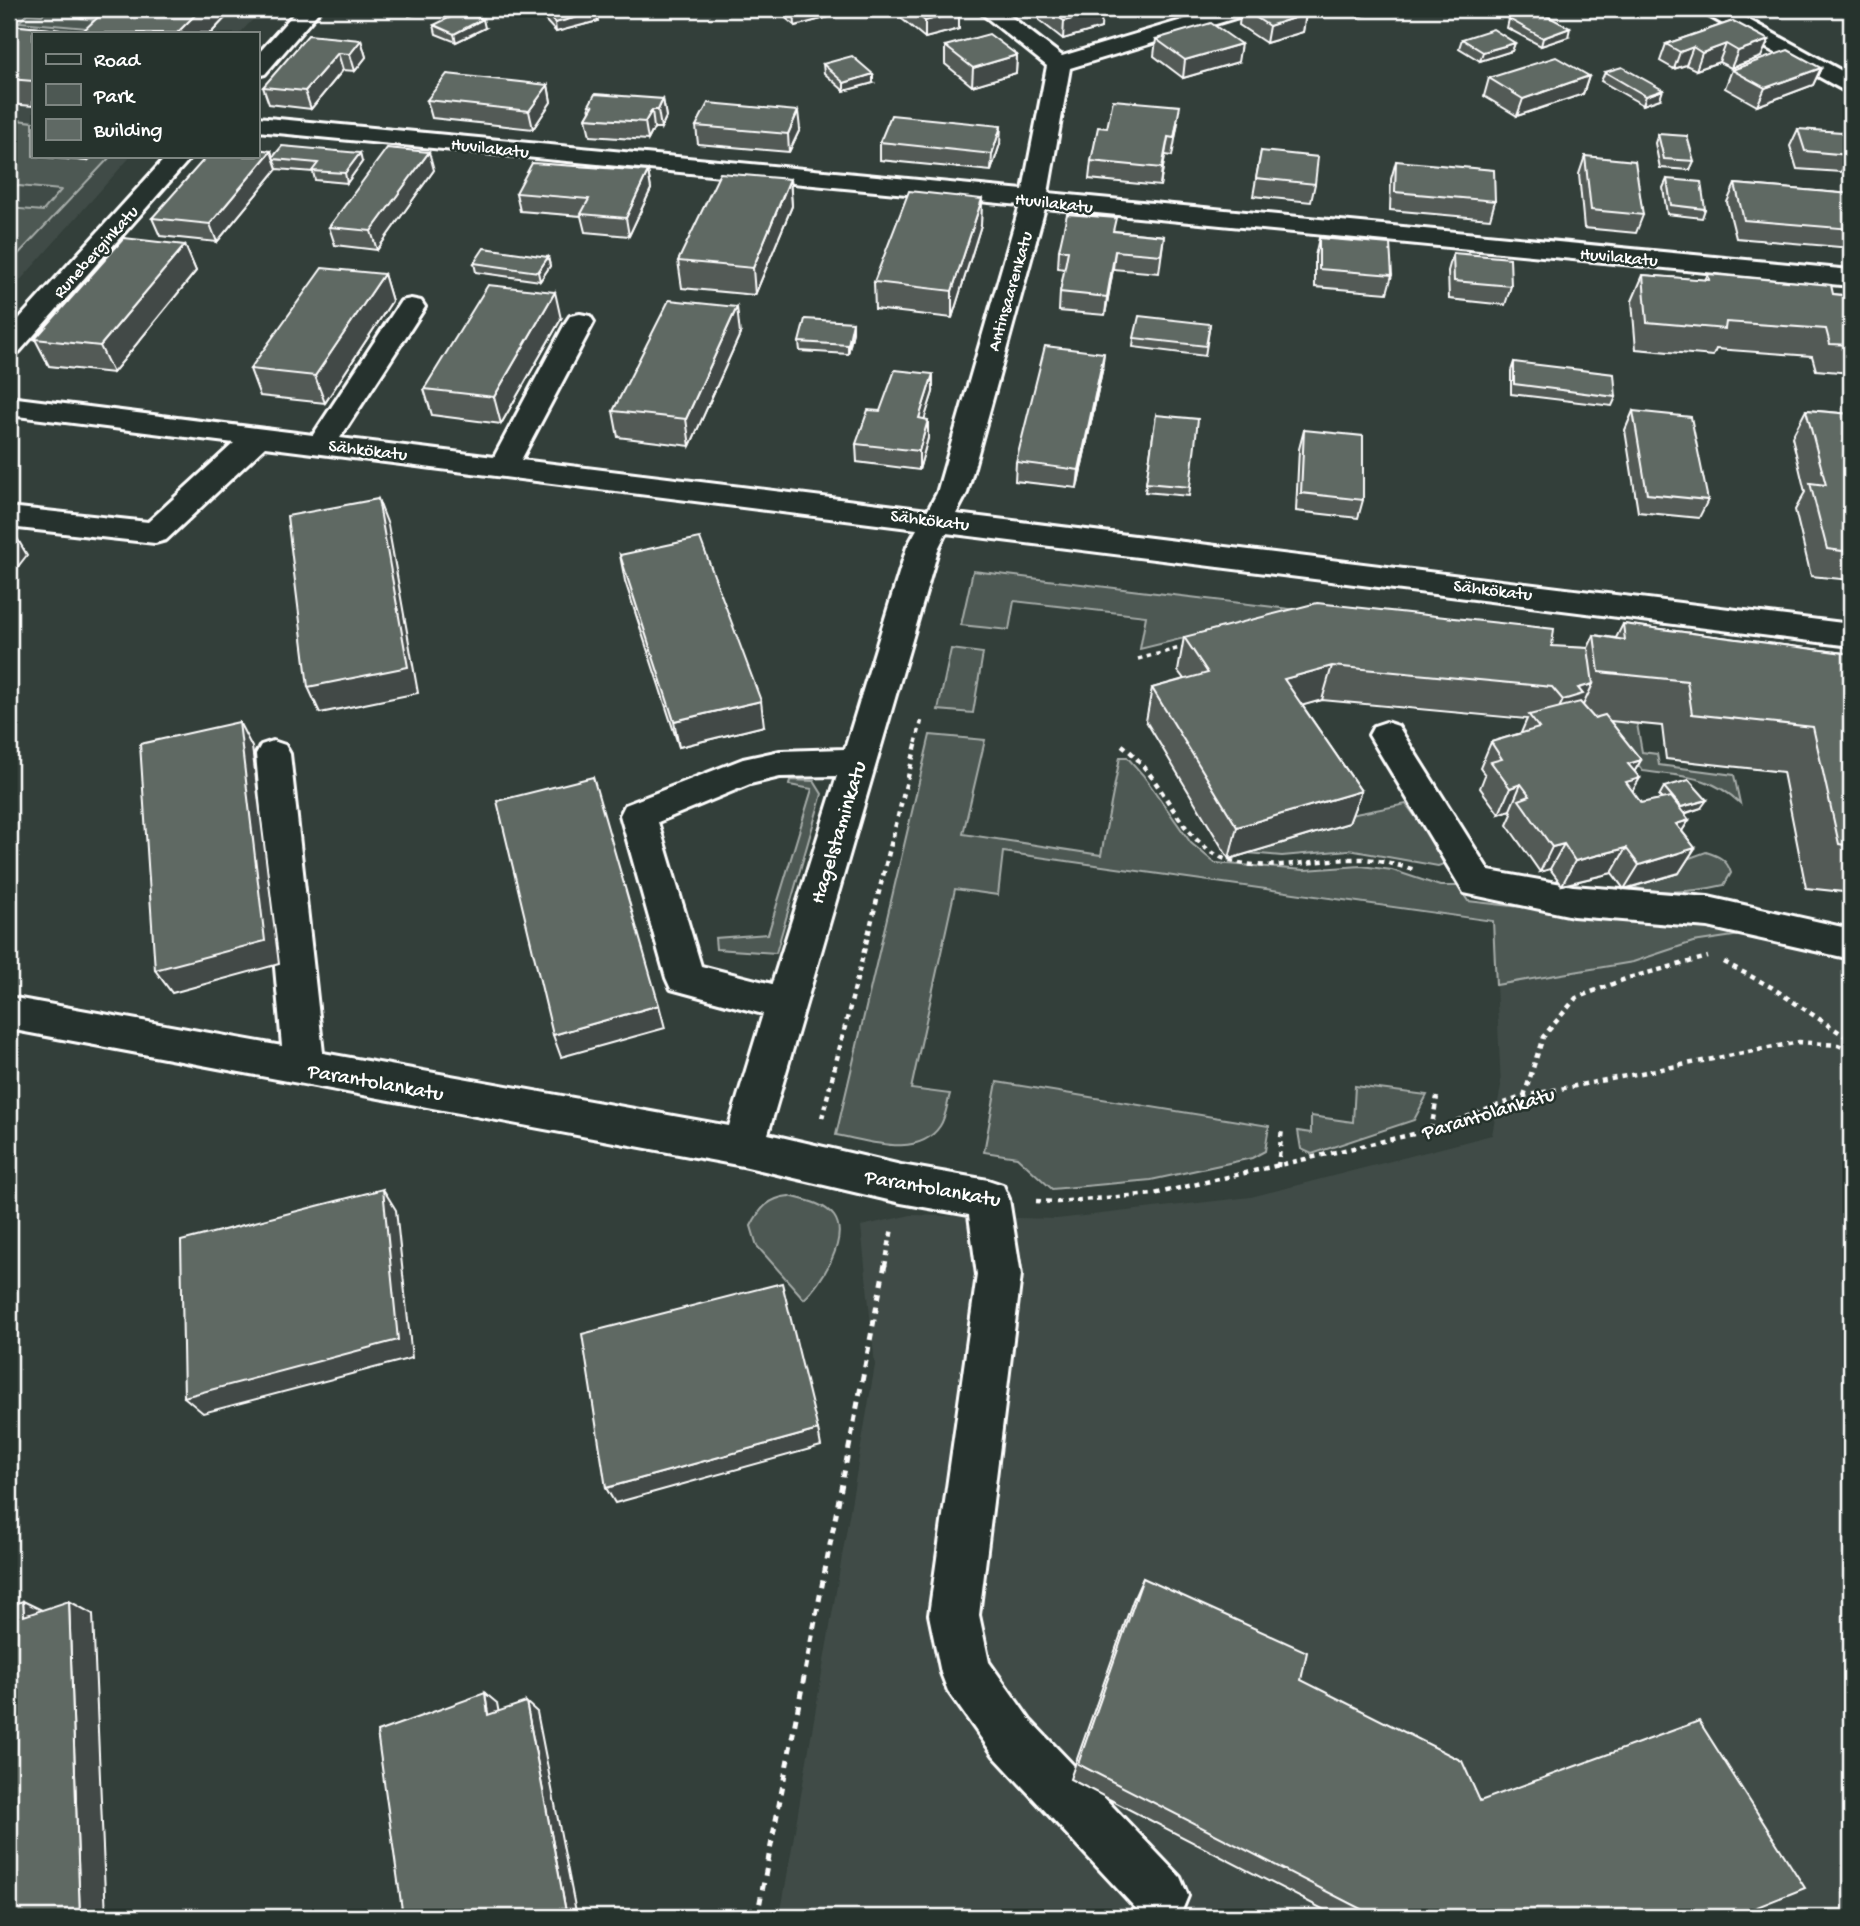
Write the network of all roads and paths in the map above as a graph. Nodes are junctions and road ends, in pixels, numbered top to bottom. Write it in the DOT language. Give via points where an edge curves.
graph roads {
  1 [pos="310,9"];
  2 [pos="987,9"];
  3 [pos="1241,9"];
  4 [pos="1713,9"];
  5 [pos="1841,9"];
  6 [pos="1851,15"];
  7 [pos="1059,64"];
  8 [pos="259,67"];
  9 [pos="1851,85"];
  10 [pos="259,124"];
  11 [pos="178,158"];
  12 [pos="1034,200"];
  13 [pos="1851,278"];
  14 [pos="411,306"];
  15 [pos="580,322"];
  16 [pos="9,346"];
  17 [pos="9,406"];
  18 [pos="259,436"];
  19 [pos="322,443"];
  20 [pos="503,466"];
  21 [pos="9,517"];
  22 [pos="938,520"];
  23 [pos="1851,635"];
  24 [pos="1190,646"];
  25 [pos="1138,659"];
  26 [pos="925,709"];
  27 [pos="1386,735"];
  28 [pos="1122,745"];
  29 [pos="273,754"];
  30 [pos="858,762"];
  31 [pos="1477,883"];
  32 [pos="1851,944"];
  33 [pos="786,1004"];
  34 [pos="9,1013"];
  35 [pos="1851,1040"];
  36 [pos="1851,1051"];
  37 [pos="304,1068"];
  38 [pos="1524,1096"];
  39 [pos="1437,1097"];
  40 [pos="1282,1128"];
  41 [pos="1431,1130"];
  42 [pos="743,1147"];
  43 [pos="811,1163"];
  44 [pos="1278,1167"];
  45 [pos="901,1184"];
  46 [pos="988,1199"];
  47 [pos="1161,1896"];
  48 [pos="757,1917"];
  1 -- 8 [label="street"];
  2 -- 7 [label="street"];
  3 -- 7 [label="street"];
  4 -- 9 [label="street"];
  5 -- 6 [label="path"];
  7 -- 12 [label="street, Antinsaarenkatu"];
  10 -- 12 [label="street, Huvilakatu"];
  11 -- 16 [label="street, Runeberginkatu"];
  12 -- 13 [label="street, Huvilakatu"];
  12 -- 22 [label="street, Antinsaarenkatu" via="952,493"];
  14 -- 19 [label="street"];
  15 -- 20 [label="street"];
  17 -- 18 [label="street, Sähkökatu"];
  18 -- 19 [label="street, Sähkökatu"];
  18 -- 21 [label="street" via="155,533"];
  19 -- 20 [label="street, Sähkökatu"];
  20 -- 22 [label="street, Sähkökatu"];
  22 -- 23 [label="street, Sähkökatu"];
  22 -- 30 [label="street, Hagelstaminkatu" via="923,547"];
  24 -- 25 [label="path"];
  26 -- 43 [label="path"];
  27 -- 31 [label="street"];
  28 -- 31 [label="path" via="1139,755 1193,832 1225,860 1311,863 1369,859"];
  29 -- 37 [label="street"];
  30 -- 33 [label="street, Hagelstaminkatu"];
  30 -- 33 [label="street" via="780,764 743,772 638,815 685,978"];
  31 -- 32 [label="street" via="1573,901 1708,912"];
  33 -- 42 [label="street, Hagelstaminkatu"];
  34 -- 37 [label="street, Parantolankatu"];
  35 -- 38 [label="path" via="1713,955 1628,978 1576,998 1543,1037"];
  36 -- 38 [label="path, Parantolankatu" via="1838,1045 1799,1042"];
  37 -- 42 [label="street, Parantolankatu"];
  38 -- 41 [label="path, Parantolankatu"];
  39 -- 41 [label="path"];
  40 -- 44 [label="path"];
  41 -- 44 [label="path, Parantolankatu"];
  42 -- 43 [label="street, Parantolankatu"];
  43 -- 45 [label="street, Parantolankatu"];
  44 -- 46 [label="path, Parantolankatu" via="1154,1194 1057,1202"];
  45 -- 46 [label="street, Parantolankatu"];
  45 -- 48 [label="path"];
  46 -- 47 [label="street" via="999,1275 954,1615 966,1673 1012,1738"];
}
